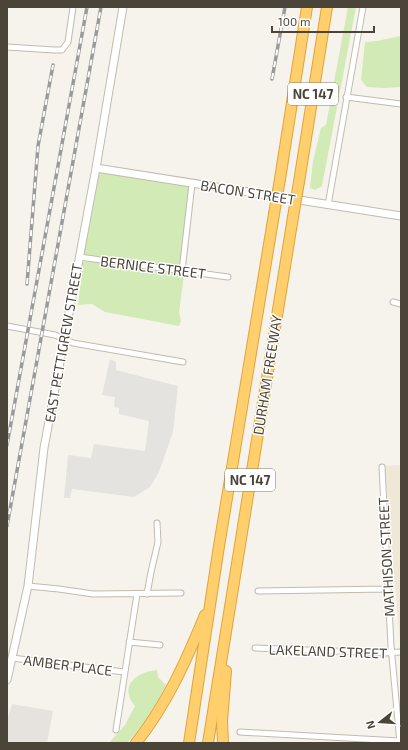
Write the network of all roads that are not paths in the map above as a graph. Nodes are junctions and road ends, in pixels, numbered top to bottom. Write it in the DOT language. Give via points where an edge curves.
graph roads {
  1 [pos="74,7"];
  2 [pos="123,7"];
  3 [pos="307,7"];
  4 [pos="327,7"];
  5 [pos="363,7"];
  6 [pos="7,47"];
  7 [pos="346,97"];
  8 [pos="401,104"];
  9 [pos="96,168"];
  10 [pos="192,184"];
  11 [pos="328,205"];
  12 [pos="401,216"];
  13 [pos="79,257"];
  14 [pos="182,271"];
  15 [pos="228,277"];
  16 [pos="393,302"];
  17 [pos="401,304"];
  18 [pos="7,326"];
  19 [pos="65,339"];
  20 [pos="183,362"];
  21 [pos="382,466"];
  22 [pos="157,523"];
  23 [pos="28,586"];
  24 [pos="388,588"];
  25 [pos="258,591"];
  26 [pos="180,593"];
  27 [pos="137,594"];
  28 [pos="147,594"];
  29 [pos="211,600"];
  30 [pos="225,636"];
  31 [pos="129,642"];
  32 [pos="160,645"];
  33 [pos="255,648"];
  34 [pos="401,652"];
  35 [pos="391,653"];
  36 [pos="12,658"];
  37 [pos="124,672"];
  38 [pos="7,680"];
  39 [pos="116,730"];
  40 [pos="240,732"];
  41 [pos="400,742"];
  42 [pos="136,743"];
  43 [pos="189,743"];
  44 [pos="208,743"];
  45 [pos="223,743"];
  1 -- 6 [label="street" via="68,42 62,50"];
  2 -- 9 [label="street, EAST PETTIGREW STREET"];
  3 -- 29 [label="highway, DURHAM FREEWAY / NC 147, bridge"];
  4 -- 30 [label="highway, DURHAM FREEWAY / NC 147, bridge"];
  5 -- 7 [label="street"];
  7 -- 8 [label="street"];
  7 -- 11 [label="street"];
  9 -- 10 [label="street, BACON STREET"];
  9 -- 13 [label="street, EAST PETTIGREW STREET"];
  10 -- 11 [label="street, BACON STREET"];
  10 -- 14 [label="street"];
  11 -- 12 [label="street, BACON STREET"];
  13 -- 14 [label="street, BERNICE STREET"];
  13 -- 19 [label="street, EAST PETTIGREW STREET"];
  14 -- 15 [label="street, BERNICE STREET"];
  16 -- 17 [label="street"];
  18 -- 19 [label="street"];
  19 -- 20 [label="street" via="73,343"];
  19 -- 23 [label="street, EAST PETTIGREW STREET" via="44,448"];
  21 -- 24 [label="street, MATHISON STREET"];
  22 -- 28 [label="street" via="158,542"];
  23 -- 27 [label="street" via="93,594"];
  23 -- 36 [label="street, EAST PETTIGREW STREET"];
  24 -- 25 [label="street"];
  24 -- 35 [label="street, MATHISON STREET"];
  26 -- 28 [label="street"];
  27 -- 28 [label="street"];
  27 -- 31 [label="street"];
  29 -- 42 [label="highway" via="171,691"];
  29 -- 43 [label="highway, DURHAM FREEWAY / NC 147"];
  30 -- 44 [label="highway, DURHAM FREEWAY / NC 147"];
  30 -- 45 [label="highway" via="227,661"];
  31 -- 32 [label="street"];
  31 -- 37 [label="street"];
  33 -- 35 [label="street, LAKELAND STREET"];
  34 -- 35 [label="street, LAKELAND STREET"];
  35 -- 41 [label="street, MATHISON STREET"];
  36 -- 37 [label="street, AMBER PLACE"];
  36 -- 38 [label="street, EAST PETTIGREW STREET"];
  37 -- 39 [label="street"];
  40 -- 41 [label="street"];
}
